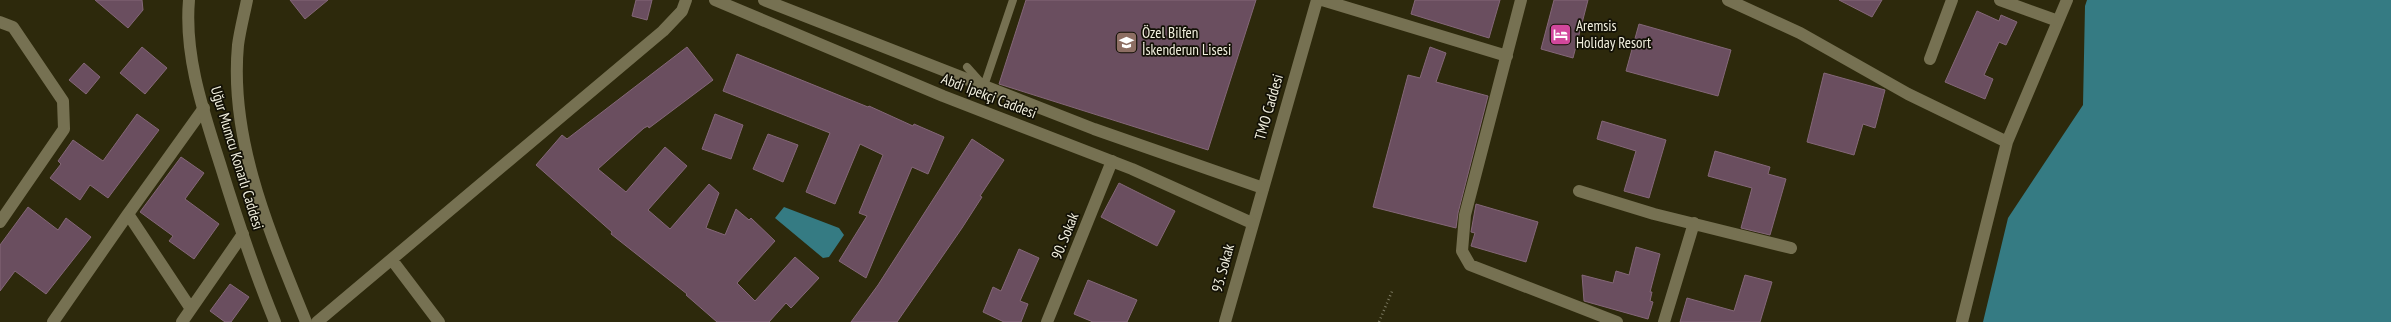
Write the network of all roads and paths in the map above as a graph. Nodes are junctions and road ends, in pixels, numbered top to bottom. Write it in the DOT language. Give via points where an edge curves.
graph roads {
  1 [pos="182,0"];
  2 [pos="189,0"];
  3 [pos="246,0"];
  4 [pos="686,0"];
  5 [pos="715,0"];
  6 [pos="764,0"];
  7 [pos="1013,0"];
  8 [pos="1317,0"];
  9 [pos="1322,0"];
  10 [pos="1521,0"];
  11 [pos="1728,0"];
  12 [pos="1952,0"];
  13 [pos="2000,0"];
  14 [pos="2066,0"];
  15 [pos="188,14"];
  16 [pos="2058,21"];
  17 [pos="0,22"];
  18 [pos="1507,56"];
  19 [pos="1930,59"];
  20 [pos="967,67"];
  21 [pos="984,86"];
  22 [pos="204,108"];
  23 [pos="2006,142"];
  24 [pos="1112,161"];
  25 [pos="1263,188"];
  26 [pos="1579,191"];
  27 [pos="128,214"];
  28 [pos="0,222"];
  29 [pos="1252,223"];
  30 [pos="1694,223"];
  31 [pos="243,234"];
  32 [pos="1791,248"];
  33 [pos="392,260"];
  34 [pos="1392,289"];
  35 [pos="191,309"];
  36 [pos="53,322"];
  37 [pos="182,322"];
  38 [pos="275,322"];
  39 [pos="306,322"];
  40 [pos="317,322"];
  41 [pos="439,322"];
  42 [pos="1047,322"];
  43 [pos="1225,322"];
  44 [pos="1379,322"];
  45 [pos="1617,322"];
  46 [pos="1664,322"];
  47 [pos="1962,322"];
  1 -- 15 [label="street"];
  2 -- 15 [label="street, Uğur Mumcu Konarlı Caddesi"];
  3 -- 39 [label="street, Uğur Mumcu Konarlı Caddesi" via="238,44 237,80 243,134 258,194"];
  4 -- 33 [label="street" via="682,11 663,31"];
  5 -- 24 [label="street, Abdi İpekçi Caddesi" via="943,96"];
  6 -- 21 [label="street, Abdi İpekçi Caddesi"];
  7 -- 21 [label="lane"];
  8 -- 25 [label="street, TMO Caddesi"];
  9 -- 18 [label="street"];
  10 -- 18 [label="street"];
  11 -- 23 [label="street" via="1800,33 1908,94"];
  12 -- 19 [label="street"];
  13 -- 16 [label="street"];
  14 -- 16 [label="street"];
  15 -- 22 [label="street, Uğur Mumcu Konarlı Caddesi" via="193,69"];
  16 -- 23 [label="street"];
  17 -- 28 [label="street" via="13,27 63,101 64,129"];
  18 -- 45 [label="street" via="1465,215 1462,251 1470,265"];
  20 -- 21 [label="lane"];
  21 -- 25 [label="street, Abdi İpekçi Caddesi" via="1094,129"];
  22 -- 27 [label="street"];
  22 -- 31 [label="street, Uğur Mumcu Konarlı Caddesi"];
  23 -- 47 [label="street"];
  24 -- 29 [label="street, Abdi İpekçi Caddesi"];
  24 -- 42 [label="street, 90. Sokak"];
  25 -- 29 [label="street, TMO Caddesi"];
  26 -- 30 [label="street"];
  27 -- 35 [label="street"];
  27 -- 36 [label="street"];
  29 -- 43 [label="street, 93. Sokak"];
  30 -- 32 [label="street"];
  30 -- 46 [label="street"];
  31 -- 35 [label="street"];
  31 -- 38 [label="street, Uğur Mumcu Konarlı Caddesi"];
  33 -- 40 [label="street"];
  33 -- 41 [label="street"];
  34 -- 44 [label="path"];
  35 -- 37 [label="street"];
}
